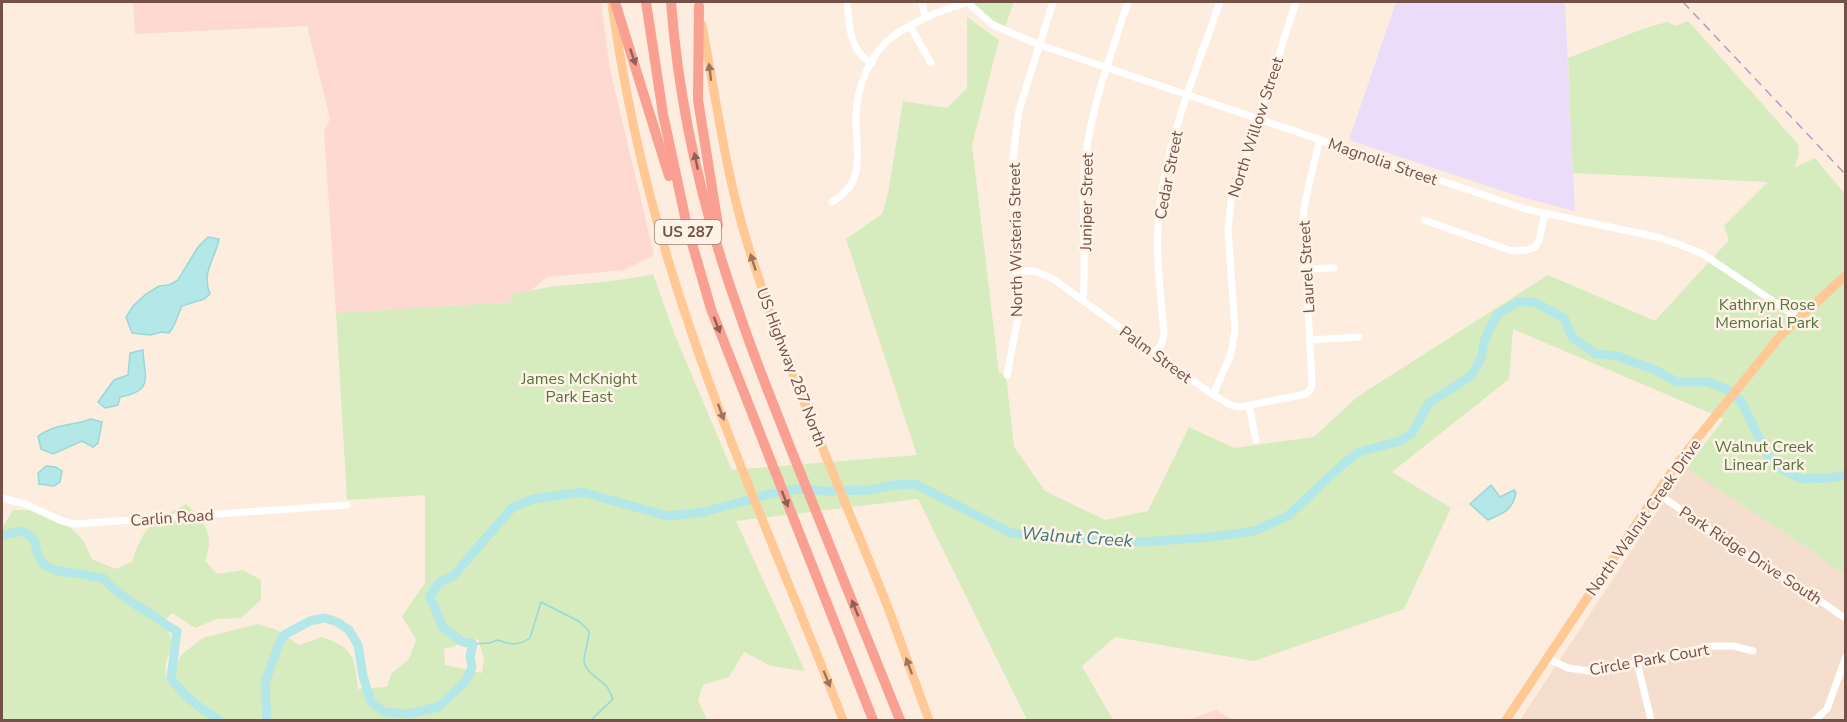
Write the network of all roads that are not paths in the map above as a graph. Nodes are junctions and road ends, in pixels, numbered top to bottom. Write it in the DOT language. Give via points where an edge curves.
graph roads {
  1 [pos="613,2"];
  2 [pos="646,2"];
  3 [pos="672,2"];
  4 [pos="847,2"];
  5 [pos="922,2"];
  6 [pos="967,2"];
  7 [pos="1053,2"];
  8 [pos="1128,2"];
  9 [pos="1220,2"];
  10 [pos="1296,2"];
  11 [pos="698,4"];
  12 [pos="925,17"];
  13 [pos="910,26"];
  14 [pos="1040,45"];
  15 [pos="872,63"];
  16 [pos="932,63"];
  17 [pos="1107,68"];
  18 [pos="1188,95"];
  19 [pos="1257,118"];
  20 [pos="1319,139"];
  21 [pos="832,202"];
  22 [pos="1545,214"];
  23 [pos="1424,220"];
  24 [pos="687,226"];
  25 [pos="721,258"];
  26 [pos="1334,268"];
  27 [pos="1304,269"];
  28 [pos="1015,271"];
  29 [pos="1845,275"];
  30 [pos="1083,300"];
  31 [pos="1798,318"];
  32 [pos="1359,337"];
  33 [pos="1311,340"];
  34 [pos="1155,353"];
  35 [pos="1007,375"];
  36 [pos="1306,394"];
  37 [pos="1213,395"];
  38 [pos="1249,406"];
  39 [pos="1256,440"];
  40 [pos="1657,493"];
  41 [pos="2,498"];
  42 [pos="347,505"];
  43 [pos="1845,619"];
  44 [pos="1753,651"];
  45 [pos="1845,657"];
  46 [pos="1547,658"];
  47 [pos="1637,662"];
  48 [pos="843,720"];
  49 [pos="873,720"];
  50 [pos="900,720"];
  51 [pos="929,720"];
  52 [pos="1506,720"];
  53 [pos="1651,720"];
  54 [pos="1815,720"];
  1 -- 24 [label="highway, one-way" via="678,209"];
  1 -- 48 [label="main road, one-way" via="631,115 657,223 688,323"];
  2 -- 24 [label="highway, US 287" via="663,114"];
  25 -- 3 [label="highway, US 287, one-way" via="683,99"];
  4 -- 15 [label="street" via="852,44 862,58"];
  5 -- 12 [label="street"];
  6 -- 12 [label="street"];
  6 -- 14 [label="street, Magnolia Street" via="993,25"];
  7 -- 14 [label="street, North Wisteria Street"];
  8 -- 17 [label="street, Juniper Street"];
  9 -- 18 [label="street, Cedar Street"];
  10 -- 19 [label="street, North Willow Street"];
  11 -- 25 [label="highway" via="698,100"];
  51 -- 11 [label="main road, US Highway 287 North, one-way" via="746,240"];
  12 -- 13 [label="street"];
  13 -- 15 [label="street" via="887,42"];
  13 -- 16 [label="street"];
  14 -- 17 [label="street, Magnolia Street"];
  14 -- 28 [label="street, North Wisteria Street" via="1019,110 1012,165"];
  15 -- 21 [label="street" via="858,100 856,170 846,192"];
  17 -- 18 [label="street, Magnolia Street"];
  17 -- 30 [label="street, Juniper Street" via="1084,164"];
  18 -- 19 [label="street, Magnolia Street"];
  18 -- 34 [label="street, Cedar Street" via="1161,196 1158,246 1164,334"];
  19 -- 20 [label="street, Magnolia Street"];
  19 -- 37 [label="street, North Willow Street" via="1231,201 1228,229 1235,330 1231,354"];
  20 -- 22 [label="street, Magnolia Street"];
  20 -- 27 [label="street, Laurel Street" via="1304,203"];
  22 -- 23 [label="street" via="1535,247 1520,251"];
  22 -- 31 [label="street, Magnolia Street" via="1657,237 1690,249"];
  24 -- 49 [label="highway, US 287, one-way" via="711,309"];
  50 -- 25 [label="highway, US 287, one-way" via="794,456"];
  26 -- 27 [label="street"];
  27 -- 33 [label="street, Laurel Street"];
  28 -- 30 [label="street, Palm Street" via="1046,275"];
  28 -- 35 [label="street, North Wisteria Street" via="1018,317"];
  29 -- 31 [label="main road, North Walnut Creek Drive"];
  30 -- 34 [label="street, Palm Street"];
  31 -- 40 [label="main road, North Walnut Creek Drive"];
  32 -- 33 [label="street"];
  33 -- 36 [label="street, Laurel Street" via="1312,382"];
  34 -- 37 [label="street, Palm Street"];
  36 -- 38 [label="street, Palm Street"];
  37 -- 38 [label="street, Palm Street" via="1233,406"];
  38 -- 39 [label="street"];
  40 -- 43 [label="street, Park Ridge Drive South"];
  40 -- 46 [label="main road, North Walnut Creek Drive"];
  41 -- 42 [label="street, Carlin Road" via="74,524"];
  44 -- 47 [label="street, Circle Park Court" via="1712,646"];
  45 -- 54 [label="street" via="1827,709"];
  46 -- 47 [label="street, Circle Park Court" via="1568,668 1589,671"];
  46 -- 52 [label="main road, North Walnut Creek Drive"];
  47 -- 53 [label="street"];
}
